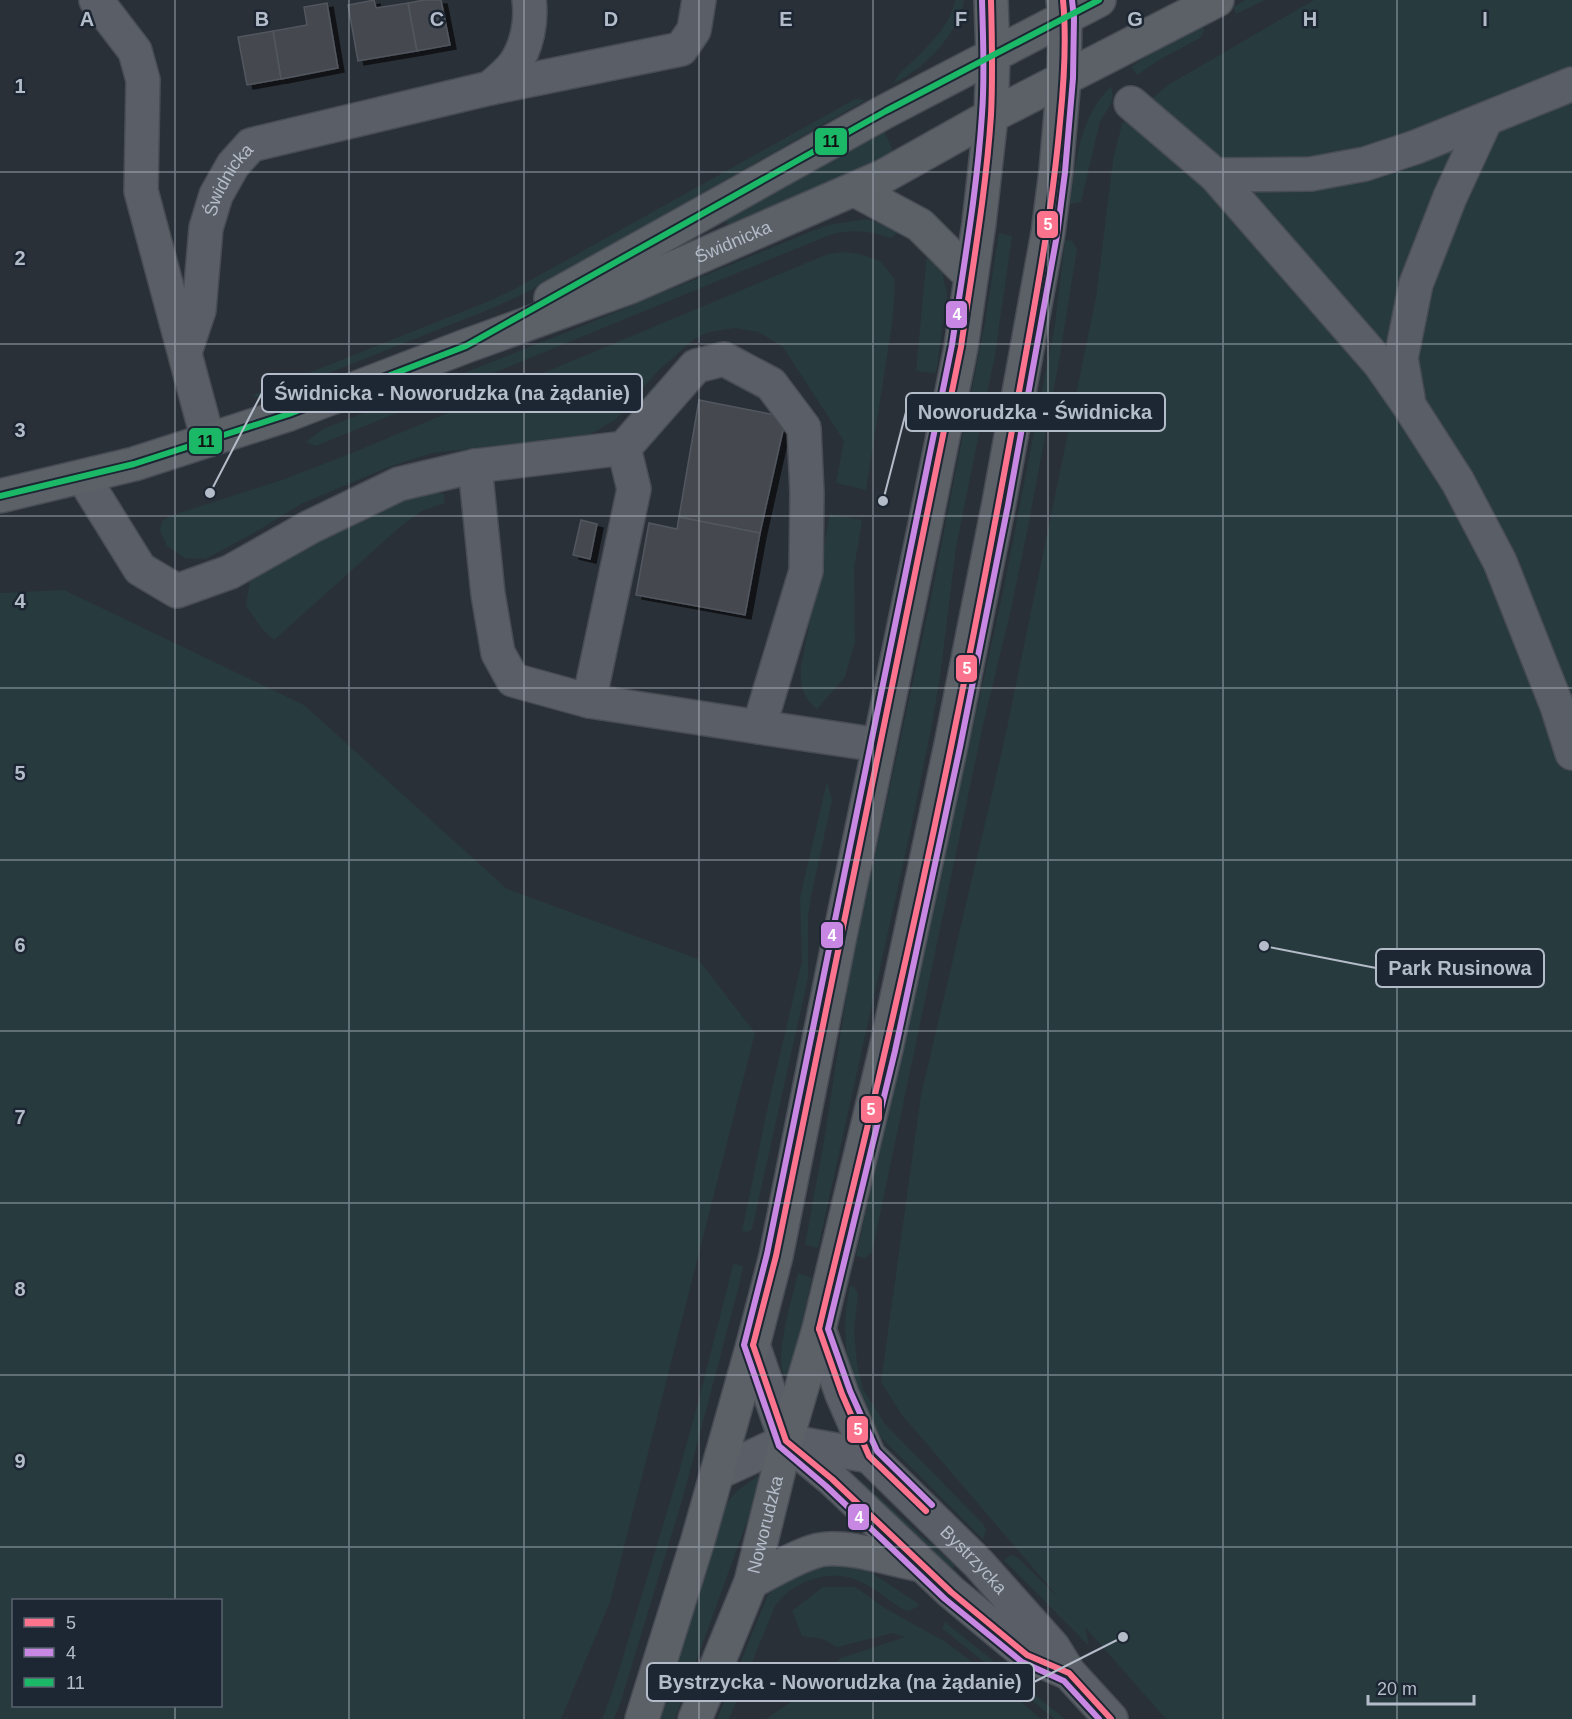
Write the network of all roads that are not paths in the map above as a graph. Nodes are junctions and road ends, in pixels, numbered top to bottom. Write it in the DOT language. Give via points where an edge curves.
graph roads {
  1 [pos="96,0"];
  2 [pos="529,0"];
  3 [pos="699,0"];
  4 [pos="991,0"];
  5 [pos="1099,0"];
  6 [pos="1217,0"];
  7 [pos="1064,9"];
  8 [pos="993,57"];
  9 [pos="1064,78"];
  10 [pos="1572,84"];
  11 [pos="490,88"];
  12 [pos="1131,103"];
  13 [pos="991,116"];
  14 [pos="1486,119"];
  15 [pos="1215,175"];
  16 [pos="855,189"];
  17 [pos="971,276"];
  18 [pos="466,346"];
  19 [pos="184,352"];
  20 [pos="1410,407"];
  21 [pos="208,440"];
  22 [pos="624,448"];
  23 [pos="475,466"];
  24 [pos="83,477"];
  25 [pos="0,496"];
  26 [pos="589,701"];
  27 [pos="759,726"];
  28 [pos="879,745"];
  29 [pos="1572,753"];
  30 [pos="819,1329"];
  31 [pos="753,1345"];
  32 [pos="786,1441"];
  33 [pos="869,1456"];
  34 [pos="717,1473"];
  35 [pos="921,1565"];
  36 [pos="751,1582"];
  37 [pos="1069,1672"];
  38 [pos="642,1719"];
  39 [pos="695,1719"];
  40 [pos="1111,1719"];
  1 -- 19 [label="street" via="135,51 143,80 141,191"];
  2 -- 11 [label="street" via="531,13 524,45 515,64"];
  3 -- 11 [label="street, Świdnicka" via="694,30 681,49"];
  4 -- 8 [label="main road"];
  5 -- 7 [label="main road, Świdnicka"];
  6 -- 9 [label="main road, Świdnicka"];
  7 -- 8 [label="main road, Świdnicka"];
  7 -- 9 [label="main road, Noworudzka"];
  8 -- 13 [label="main road"];
  8 -- 18 [label="main road, Świdnicka" via="886,111"];
  9 -- 13 [label="main road, Świdnicka"];
  9 -- 30 [label="main road, Noworudzka" via="1048,233 999,503 891,1025"];
  10 -- 14 [label="street"];
  11 -- 19 [label="street, Świdnicka" via="251,145 233,165 216,195 206,228 199,310"];
  12 -- 15 [label="street"];
  13 -- 16 [label="main road, Świdnicka"];
  13 -- 17 [label="main road"];
  14 -- 15 [label="street" via="1365,164 1311,174"];
  14 -- 20 [label="street" via="1416,284 1401,358"];
  15 -- 20 [label="street" via="1380,364"];
  16 -- 17 [label="main road" via="920,225"];
  16 -- 18 [label="main road, Świdnicka" via="632,286"];
  17 -- 28 [label="main road" via="961,347"];
  18 -- 21 [label="main road, Świdnicka" via="289,414"];
  19 -- 21 [label="street"];
  20 -- 29 [label="street" via="1458,482 1500,562"];
  21 -- 24 [label="main road, Świdnicka"];
  22 -- 23 [label="street"];
  22 -- 26 [label="street" via="634,489"];
  22 -- 27 [label="street" via="696,366 724,359 771,384 804,428 806,572"];
  23 -- 24 [label="street" via="399,484 230,572 177,591 140,569"];
  23 -- 26 [label="street" via="498,653 513,680"];
  24 -- 25 [label="main road, Świdnicka"];
  26 -- 27 [label="street"];
  27 -- 28 [label="street"];
  28 -- 31 [label="main road" via="776,1256"];
  30 -- 32 [label="main road, Noworudzka"];
  30 -- 33 [label="street, Bystrzycka"];
  31 -- 32 [label="street"];
  31 -- 34 [label="main road"];
  32 -- 33 [label="street"];
  32 -- 34 [label="street"];
  32 -- 35 [label="street, Bystrzycka" via="832,1479"];
  32 -- 36 [label="main road, Noworudzka"];
  33 -- 37 [label="street, Bystrzycka" via="979,1564 1053,1647"];
  34 -- 38 [label="main road"];
  35 -- 36 [label="main road" via="852,1551 820,1550"];
  35 -- 37 [label="street, Bystrzycka" via="1027,1656"];
  36 -- 39 [label="main road, Noworudzka"];
  37 -- 40 [label="street, Bystrzycka"];
}
